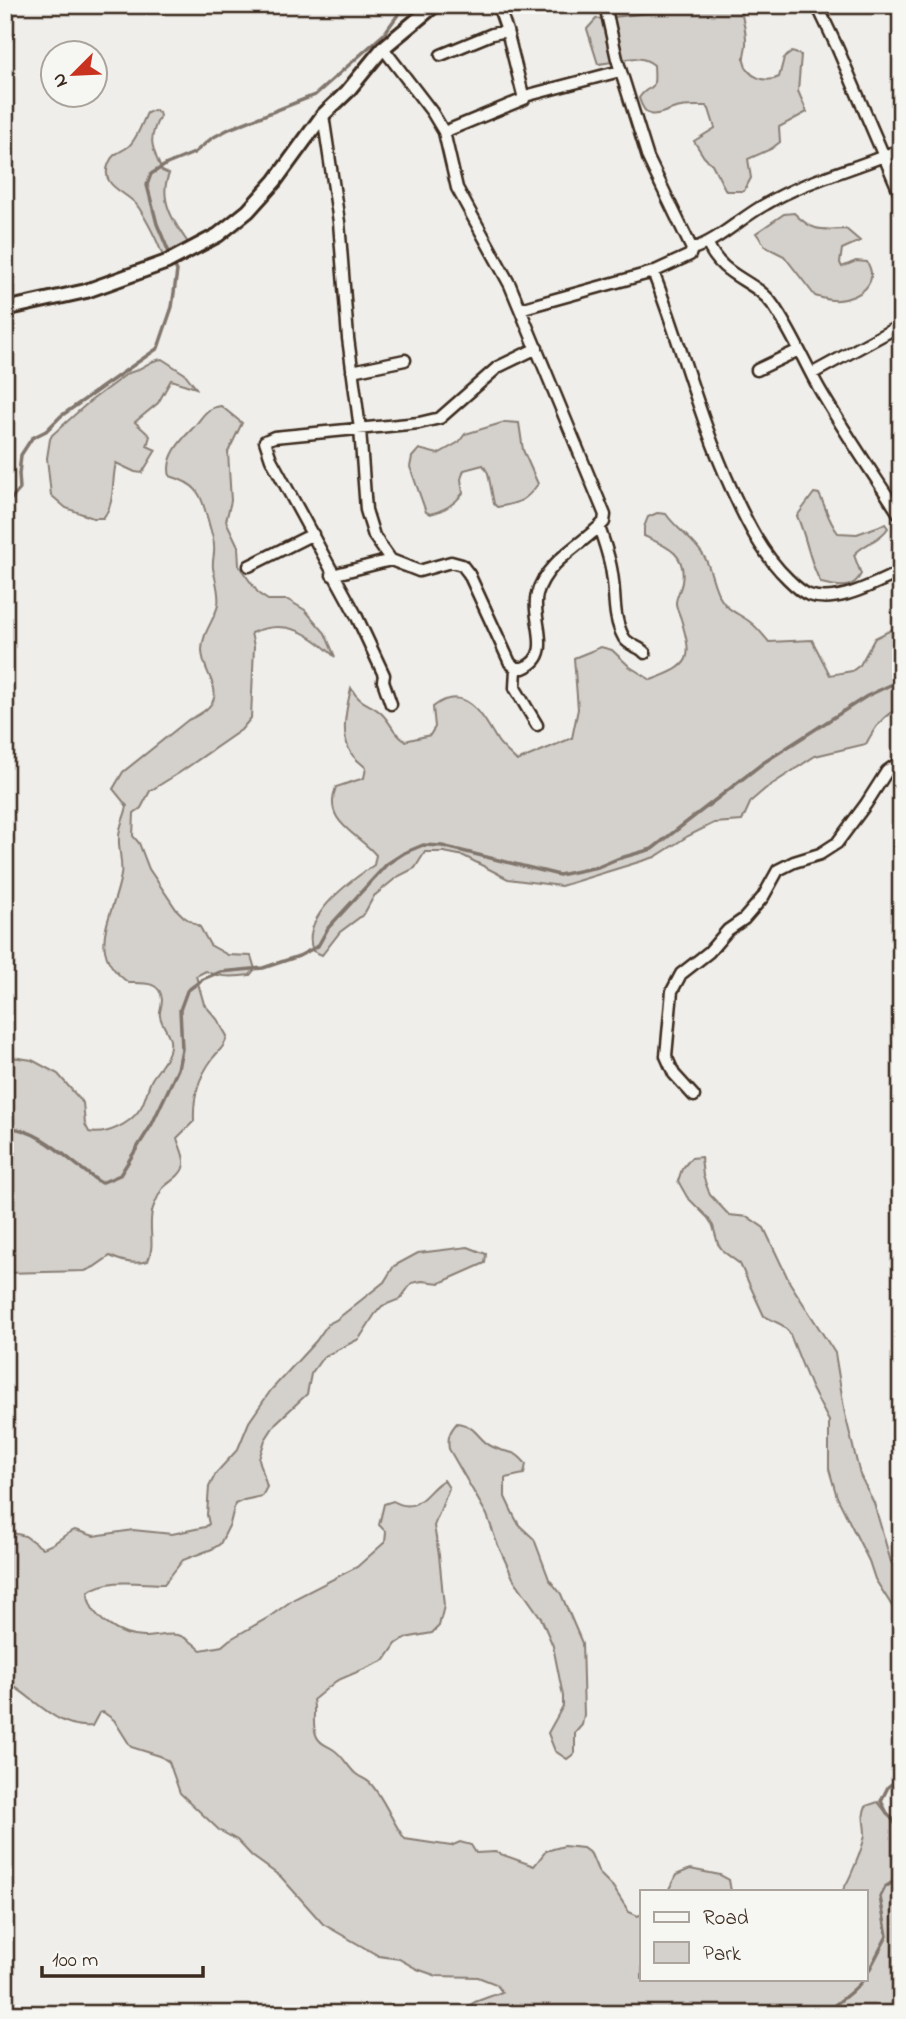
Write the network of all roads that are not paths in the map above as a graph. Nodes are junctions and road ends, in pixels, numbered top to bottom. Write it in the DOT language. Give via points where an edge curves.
graph roads {
  1 [pos="435,5"];
  2 [pos="498,5"];
  3 [pos="605,5"];
  4 [pos="817,5"];
  5 [pos="507,31"];
  6 [pos="386,50"];
  7 [pos="441,55"];
  8 [pos="621,71"];
  9 [pos="525,96"];
  10 [pos="323,115"];
  11 [pos="444,132"];
  12 [pos="901,149"];
  13 [pos="884,156"];
  14 [pos="901,197"];
  15 [pos="708,244"];
  16 [pos="692,249"];
  17 [pos="653,272"];
  18 [pos="5,309"];
  19 [pos="520,309"];
  20 [pos="901,325"];
  21 [pos="537,348"];
  22 [pos="799,350"];
  23 [pos="405,360"];
  24 [pos="757,370"];
  25 [pos="352,371"];
  26 [pos="813,373"];
  27 [pos="360,429"];
  28 [pos="901,517"];
  29 [pos="599,527"];
  30 [pos="313,534"];
  31 [pos="391,560"];
  32 [pos="249,566"];
  33 [pos="901,572"];
  34 [pos="332,575"];
  35 [pos="645,653"];
  36 [pos="516,668"];
  37 [pos="391,704"];
  38 [pos="537,725"];
  39 [pos="901,761"];
  40 [pos="694,1096"];
  1 -- 6 [label="street"];
  2 -- 5 [label="street"];
  3 -- 8 [label="street"];
  4 -- 13 [label="street"];
  5 -- 7 [label="street"];
  5 -- 9 [label="street"];
  6 -- 10 [label="street"];
  6 -- 11 [label="street"];
  8 -- 9 [label="street"];
  8 -- 16 [label="street" via="648,158"];
  9 -- 11 [label="street"];
  10 -- 18 [label="street" via="248,211 218,235 171,260 86,291"];
  10 -- 25 [label="street" via="339,222"];
  11 -- 19 [label="street" via="457,188"];
  12 -- 13 [label="street"];
  13 -- 14 [label="street"];
  13 -- 15 [label="street" via="816,179 765,204"];
  15 -- 16 [label="street"];
  15 -- 22 [label="street" via="715,260 771,302"];
  16 -- 17 [label="street" via="690,255"];
  17 -- 19 [label="street"];
  17 -- 33 [label="street" via="720,465 743,514 779,570 808,595 819,596 840,596"];
  19 -- 21 [label="street"];
  20 -- 26 [label="street"];
  21 -- 27 [label="street" via="498,367 440,418"];
  21 -- 29 [label="street" via="604,515"];
  22 -- 24 [label="street"];
  22 -- 26 [label="street"];
  23 -- 25 [label="street"];
  25 -- 27 [label="street"];
  26 -- 28 [label="street"];
  27 -- 30 [label="street" via="265,441"];
  27 -- 31 [label="street" via="366,510 374,536"];
  29 -- 35 [label="street" via="613,575 617,624 626,641"];
  29 -- 36 [label="street" via="554,565 539,588 538,657 530,665"];
  30 -- 32 [label="street"];
  30 -- 34 [label="street"];
  31 -- 34 [label="street"];
  31 -- 36 [label="street" via="419,571 452,562 462,565"];
  34 -- 37 [label="street" via="379,664"];
  36 -- 38 [label="street" via="515,688"];
  39 -- 40 [label="street" via="887,771 837,843 778,870 744,919 676,982 666,1056 674,1074"];
}
